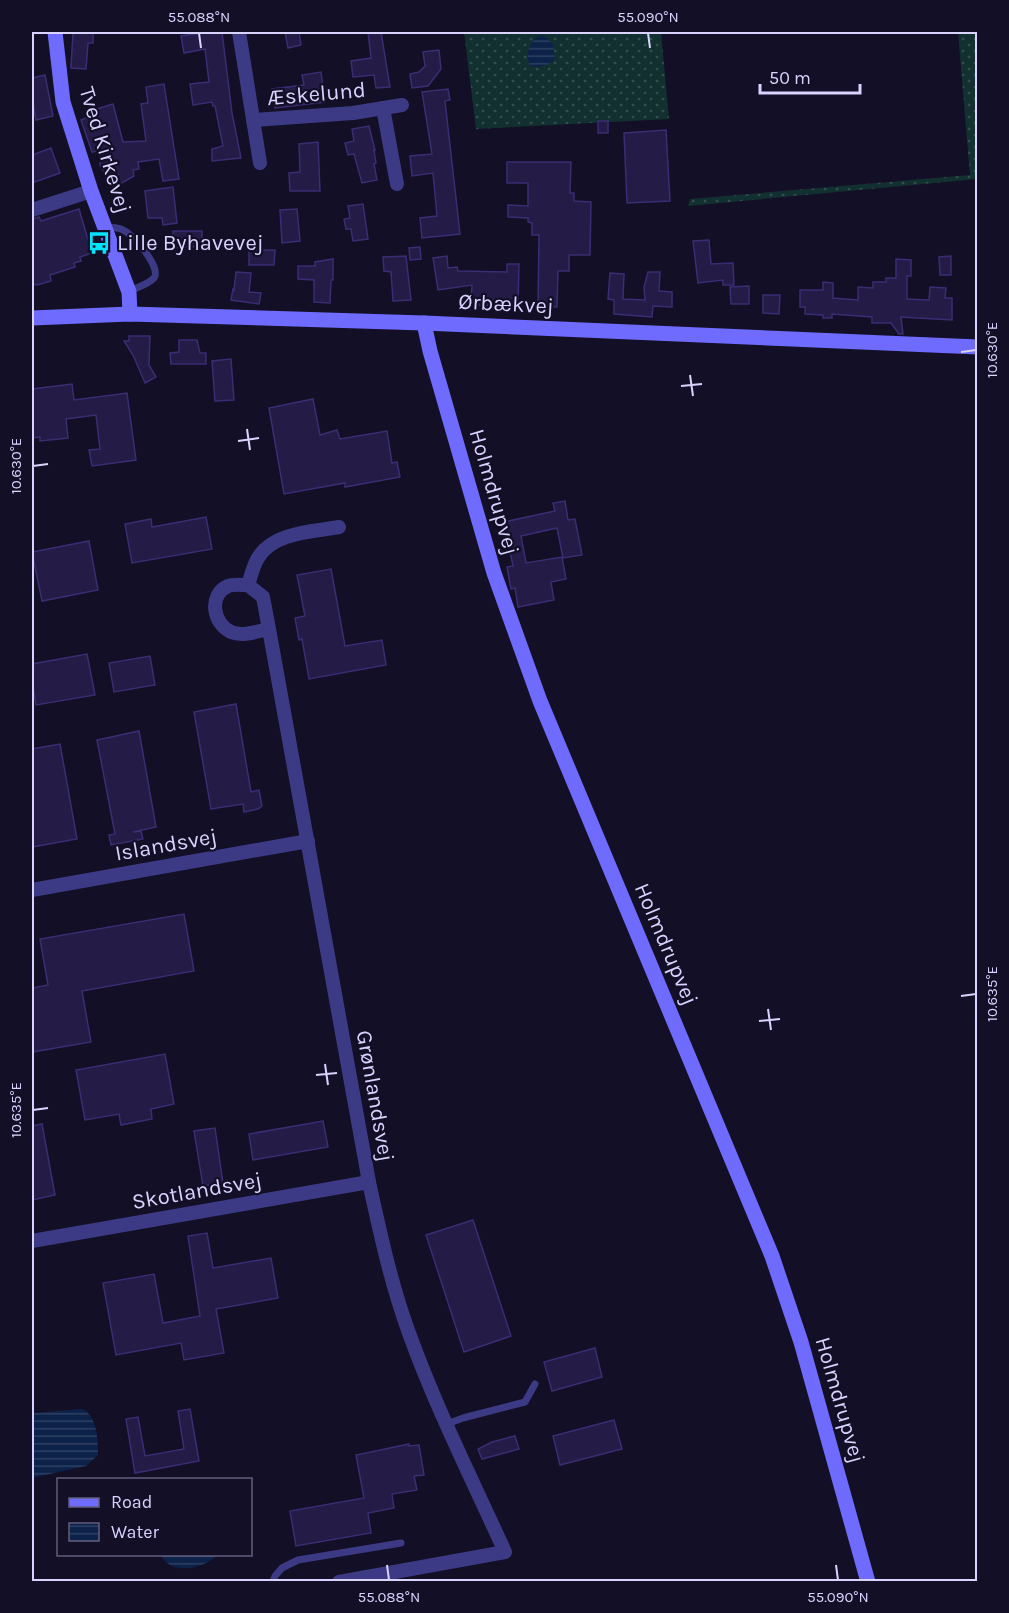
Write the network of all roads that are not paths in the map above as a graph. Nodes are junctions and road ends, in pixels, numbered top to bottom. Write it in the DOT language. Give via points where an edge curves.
graph roads {
  1 [pos="55,32"];
  2 [pos="239,32"];
  3 [pos="402,105"];
  4 [pos="383,108"];
  5 [pos="253,120"];
  6 [pos="260,163"];
  7 [pos="397,184"];
  8 [pos="91,191"];
  9 [pos="32,210"];
  10 [pos="105,227"];
  11 [pos="129,292"];
  12 [pos="130,314"];
  13 [pos="32,318"];
  14 [pos="424,323"];
  15 [pos="978,347"];
  16 [pos="339,527"];
  17 [pos="248,585"];
  18 [pos="269,629"];
  19 [pos="308,841"];
  20 [pos="32,890"];
  21 [pos="369,1182"];
  22 [pos="32,1241"];
  23 [pos="535,1384"];
  24 [pos="447,1424"];
  25 [pos="401,1543"];
  26 [pos="273,1581"];
  27 [pos="339,1581"];
  28 [pos="868,1581"];
  1 -- 8 [label="street, Tved Kirkevej" via="63,102"];
  2 -- 5 [label="street, Æskelund"];
  3 -- 4 [label="street, Æskelund"];
  4 -- 5 [label="street, Æskelund"];
  4 -- 7 [label="street, Æskelund"];
  5 -- 6 [label="street, Æskelund"];
  8 -- 9 [label="street"];
  8 -- 10 [label="street, Tved Kirkevej"];
  10 -- 11 [label="street, Tved Kirkevej"];
  10 -- 11 [label="lane" via="122,229 134,237 155,266 153,279"];
  11 -- 12 [label="street, Tved Kirkevej"];
  12 -- 13 [label="street, Ørbækvej"];
  12 -- 14 [label="street, Ørbækvej"];
  14 -- 15 [label="street, Ørbækvej"];
  14 -- 28 [label="street, Holmdrupvej" via="494,573 540,701 772,1256 801,1342"];
  16 -- 17 [label="street" via="284,537 267,545 257,559"];
  17 -- 18 [label="street, Grønlandsvej" via="263,597"];
  17 -- 18 [label="street" via="229,586 217,597 214,610 221,625 233,633"];
  18 -- 19 [label="street, Grønlandsvej"];
  19 -- 20 [label="street, Islandsvej"];
  19 -- 21 [label="street, Grønlandsvej"];
  21 -- 22 [label="street, Skotlandsvej"];
  21 -- 24 [label="street, Grønlandsvej" via="408,1332"];
  23 -- 24 [label="lane" via="525,1402"];
  24 -- 27 [label="street, Grønlandsvej" via="505,1552"];
  25 -- 26 [label="lane" via="298,1560 282,1569"];
}
